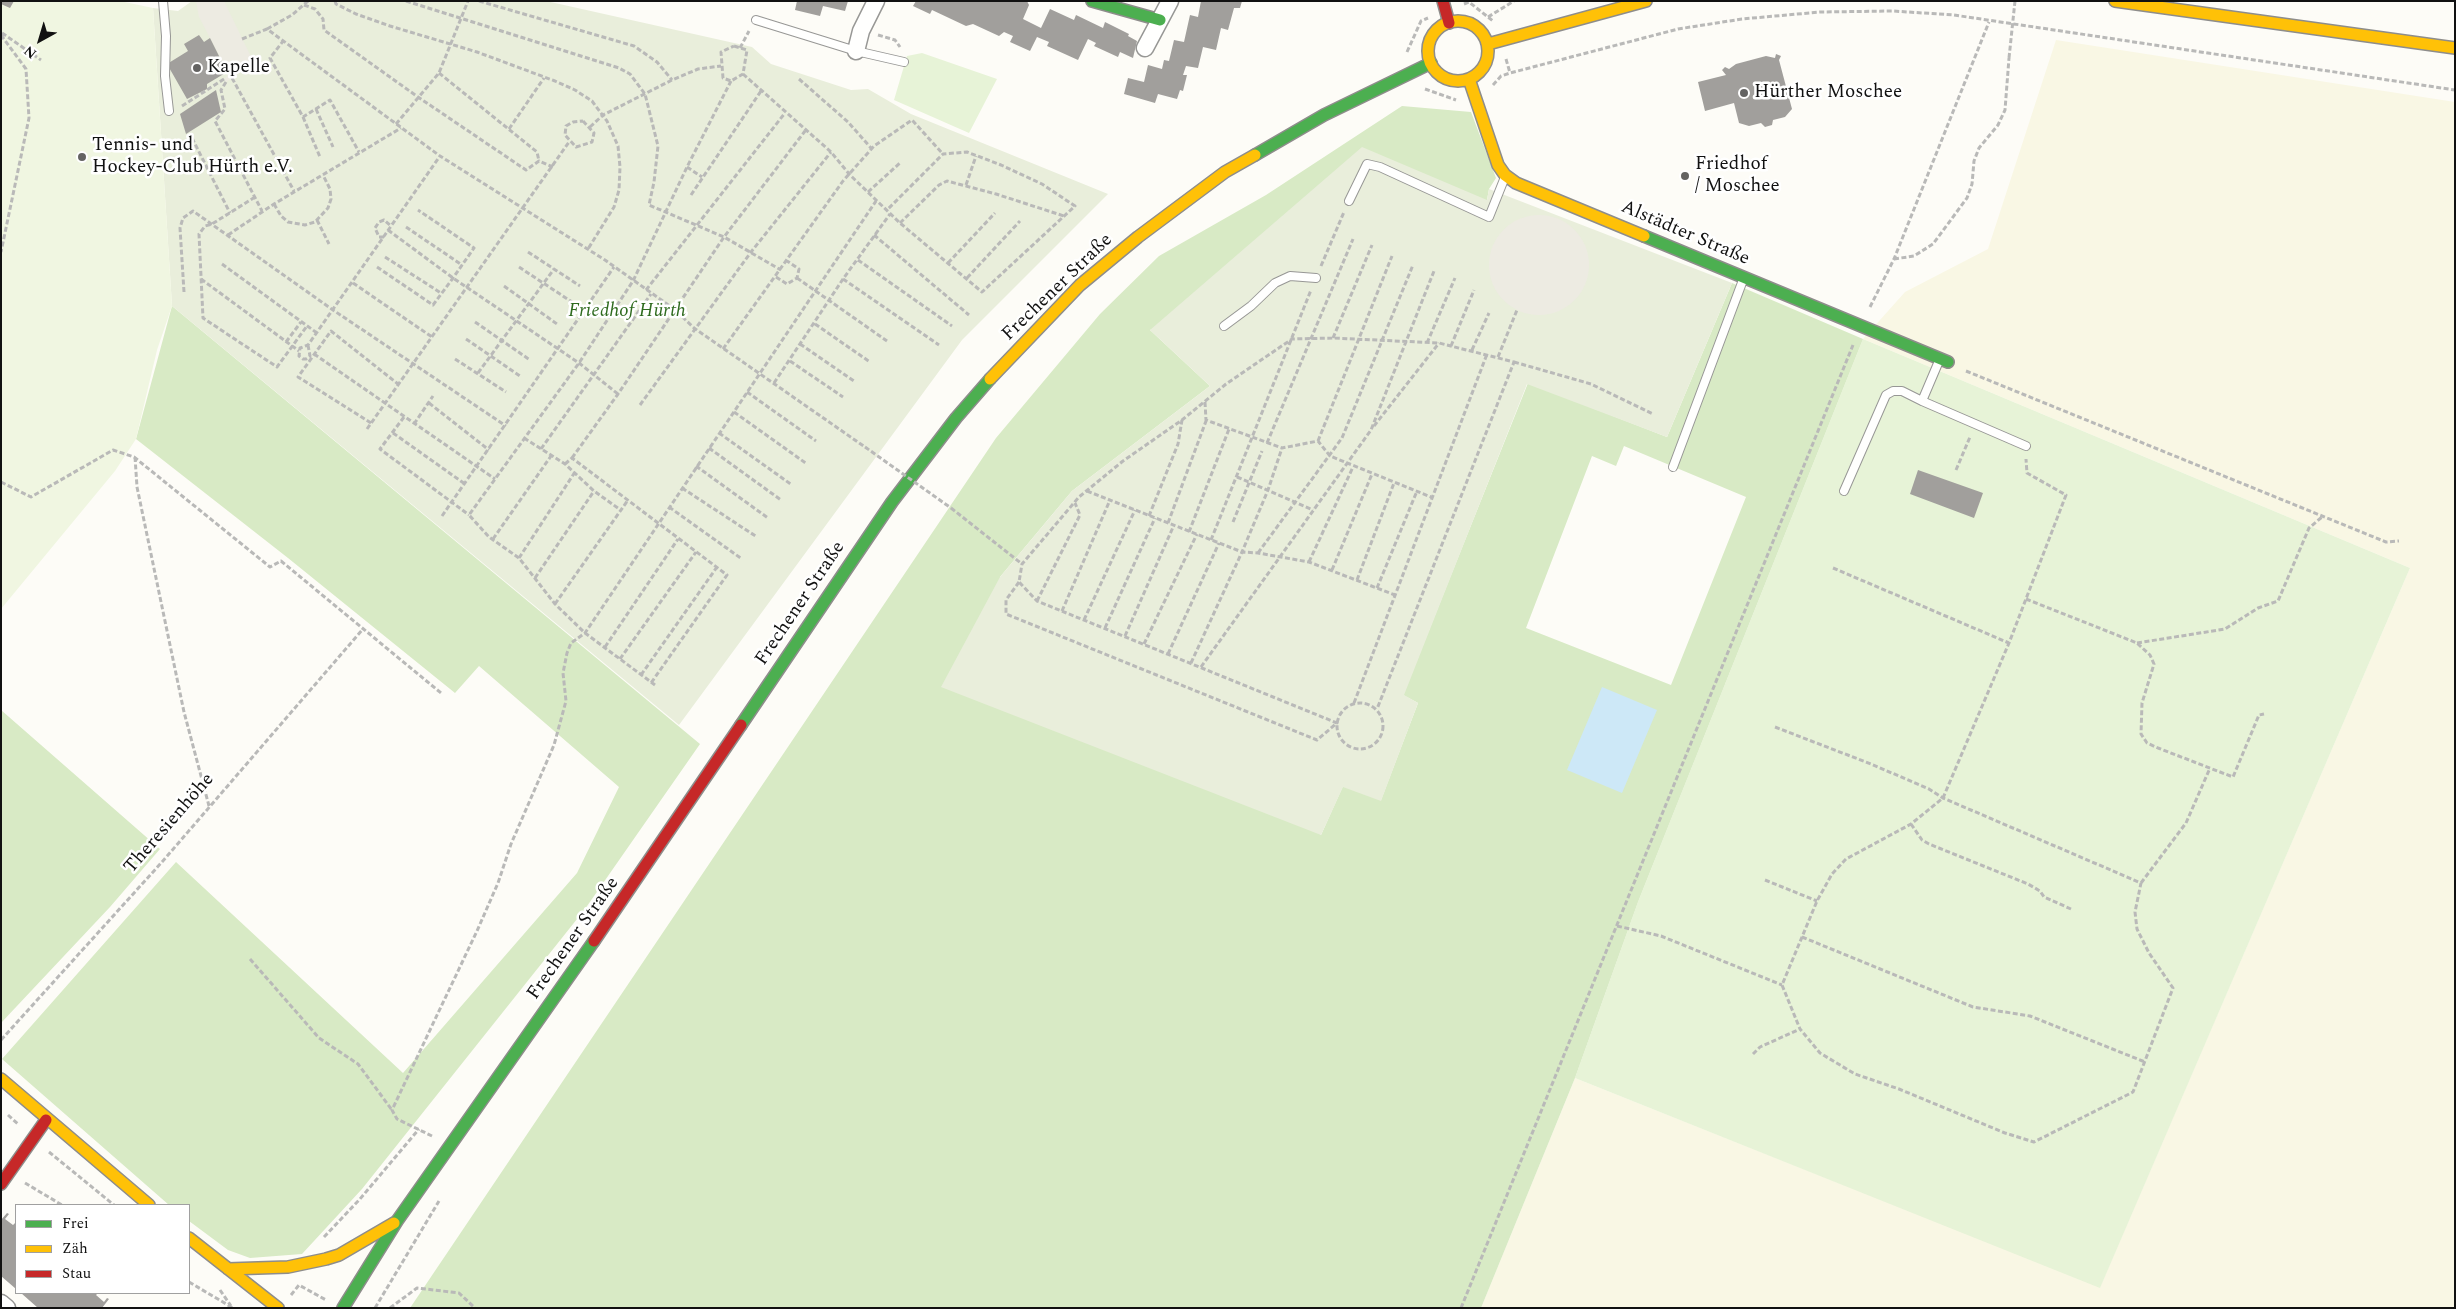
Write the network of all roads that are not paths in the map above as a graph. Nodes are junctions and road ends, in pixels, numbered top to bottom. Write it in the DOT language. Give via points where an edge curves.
graph roads {
  1 [pos="163,1"];
  2 [pos="876,1"];
  3 [pos="1092,1"];
  4 [pos="1170,1"];
  5 [pos="1646,1"];
  6 [pos="2115,1"];
  7 [pos="1446,12"];
  8 [pos="1160,20"];
  9 [pos="754,23"];
  10 [pos="1488,44"];
  11 [pos="1145,48"];
  12 [pos="2455,48"];
  13 [pos="856,51"];
  14 [pos="904,62"];
  15 [pos="1430,63"];
  16 [pos="1469,79"];
  17 [pos="169,111"];
  18 [pos="1505,175"];
  19 [pos="1349,201"];
  20 [pos="1746,273"];
  21 [pos="1316,278"];
  22 [pos="1224,326"];
  23 [pos="1944,360"];
  24 [pos="1922,401"];
  25 [pos="2026,446"];
  26 [pos="1672,467"];
  27 [pos="1844,491"];
  28 [pos="1,1079"];
  29 [pos="46,1120"];
  30 [pos="1,1184"];
  31 [pos="148,1204"];
  32 [pos="397,1221"];
  33 [pos="190,1239"];
  34 [pos="228,1269"];
  35 [pos="1,1303"];
  36 [pos="7,1308"];
  37 [pos="278,1308"];
  38 [pos="343,1308"];
  1 -- 17 [label="lane" via="166,36 164,76"];
  2 -- 13 [label="street" via="861,31"];
  3 -- 8 [label="main road"];
  4 -- 8 [label="street"];
  5 -- 10 [label="main road"];
  6 -- 12 [label="main road"];
  7 -- 10 [label="main road" via="1477,28"];
  7 -- 15 [label="main road" via="1429,43"];
  8 -- 11 [label="street"];
  9 -- 13 [label="lane"];
  10 -- 16 [label="main road" via="1483,69"];
  13 -- 14 [label="lane"];
  15 -- 16 [label="main road" via="1446,79"];
  15 -- 32 [label="main road, Frechener Straße" via="1324,115 1224,172 1080,285 1022,344 956,418 892,502 599,935"];
  16 -- 18 [label="main road" via="1498,165"];
  18 -- 19 [label="lane" via="1489,217 1380,166 1367,164"];
  18 -- 20 [label="main road, Alstädter Straße"];
  20 -- 23 [label="main road, Alstädter Straße" via="1860,327"];
  20 -- 26 [label="lane"];
  21 -- 22 [label="lane" via="1290,276 1275,283"];
  23 -- 24 [label="lane"];
  24 -- 25 [label="lane"];
  24 -- 27 [label="lane" via="1902,391 1893,390 1886,395"];
  28 -- 29 [label="main road"];
  29 -- 30 [label="main road"];
  29 -- 31 [label="main road"];
  32 -- 34 [label="main road" via="339,1255 288,1267"];
  32 -- 38 [label="main road, Frechener Straße"];
  33 -- 34 [label="main road"];
  34 -- 37 [label="main road"];
  35 -- 36 [label="street"];
}
